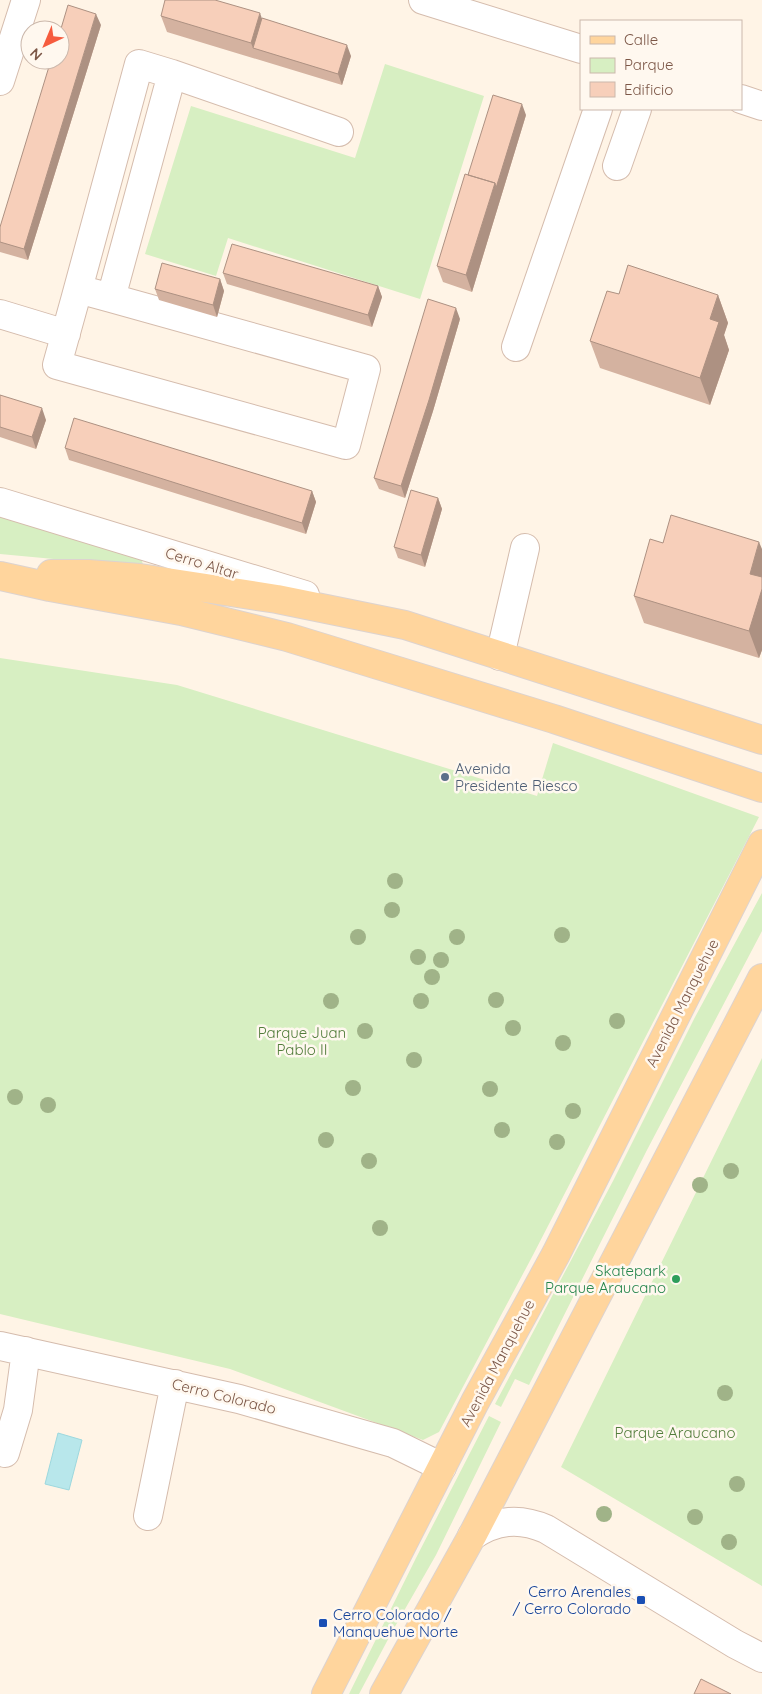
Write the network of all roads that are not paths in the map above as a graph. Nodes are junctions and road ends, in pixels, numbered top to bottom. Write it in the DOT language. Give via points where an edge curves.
graph roads {
  1 [pos="26,0"];
  2 [pos="423,0"];
  3 [pos="580,49"];
  4 [pos="172,74"];
  5 [pos="0,81"];
  6 [pos="742,99"];
  7 [pos="762,106"];
  8 [pos="598,110"];
  9 [pos="637,110"];
  10 [pos="339,132"];
  11 [pos="617,166"];
  12 [pos="78,289"];
  13 [pos="111,298"];
  14 [pos="0,314"];
  15 [pos="66,334"];
  16 [pos="516,347"];
  17 [pos="0,502"];
  18 [pos="525,548"];
  19 [pos="0,576"];
  20 [pos="405,625"];
  21 [pos="500,656"];
  22 [pos="762,740"];
  23 [pos="762,788"];
  24 [pos="762,844"];
  25 [pos="762,978"];
  26 [pos="0,1346"];
  27 [pos="26,1350"];
  28 [pos="175,1384"];
  29 [pos="5,1453"];
  30 [pos="442,1467"];
  31 [pos="148,1516"];
  32 [pos="472,1536"];
  33 [pos="762,1658"];
  34 [pos="326,1694"];
  35 [pos="384,1694"];
  1 -- 5 [label="street"];
  2 -- 3 [label="street"];
  4 -- 10 [label="street"];
  4 -- 12 [label="street" via="139,64"];
  4 -- 13 [label="street"];
  6 -- 7 [label="street"];
  8 -- 16 [label="street"];
  9 -- 11 [label="street"];
  12 -- 13 [label="street"];
  12 -- 15 [label="street"];
  13 -- 15 [label="street" via="366,369 346,445 57,365"];
  14 -- 15 [label="street"];
  17 -- 20 [label="street, Cerro Altar"];
  18 -- 21 [label="street"];
  19 -- 20 [label="main road" via="88,574 140,578 277,599"];
  19 -- 23 [label="main road" via="180,611 288,637 554,719"];
  20 -- 21 [label="main road"];
  21 -- 22 [label="main road"];
  24 -- 30 [label="main road, Avenida Manquehue" via="556,1254"];
  25 -- 32 [label="main road"];
  26 -- 27 [label="street, Cerro Colorado"];
  27 -- 28 [label="street, Cerro Colorado"];
  27 -- 29 [label="street" via="18,1410"];
  28 -- 30 [label="street, Cerro Colorado" via="393,1442"];
  28 -- 31 [label="street"];
  30 -- 34 [label="main road, Avenida Manquehue"];
  32 -- 33 [label="street" via="483,1528 511,1521 546,1528"];
  32 -- 35 [label="main road"];
}
